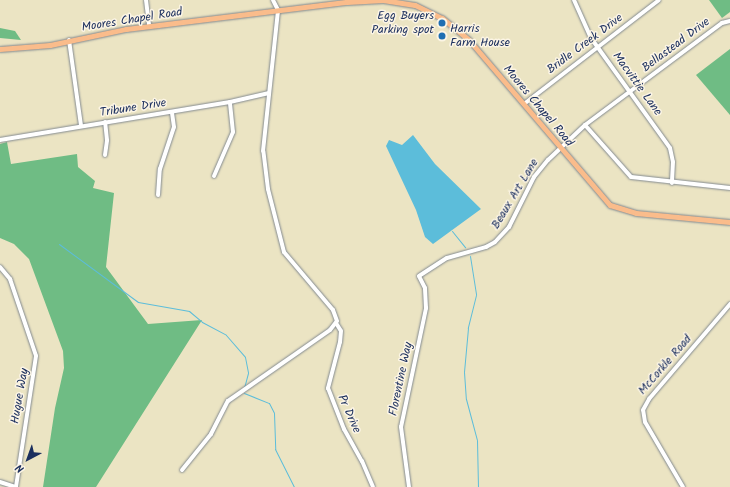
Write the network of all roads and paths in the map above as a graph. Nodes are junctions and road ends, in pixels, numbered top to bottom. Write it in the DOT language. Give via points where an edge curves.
graph roads {
  1 [pos="146,0"];
  2 [pos="273,0"];
  3 [pos="386,0"];
  4 [pos="574,0"];
  5 [pos="659,0"];
  6 [pos="278,10"];
  7 [pos="730,21"];
  8 [pos="149,26"];
  9 [pos="69,40"];
  10 [pos="597,47"];
  11 [pos="0,49"];
  12 [pos="630,92"];
  13 [pos="269,93"];
  14 [pos="230,102"];
  15 [pos="524,104"];
  16 [pos="172,112"];
  17 [pos="105,122"];
  18 [pos="585,125"];
  19 [pos="82,126"];
  20 [pos="0,140"];
  21 [pos="560,148"];
  22 [pos="105,155"];
  23 [pos="214,176"];
  24 [pos="672,183"];
  25 [pos="730,188"];
  26 [pos="158,195"];
  27 [pos="730,222"];
  28 [pos="0,267"];
  29 [pos="419,276"];
  30 [pos="730,304"];
  31 [pos="336,323"];
  32 [pos="182,470"];
  33 [pos="0,482"];
  34 [pos="15,487"];
  35 [pos="373,487"];
  36 [pos="409,487"];
  37 [pos="683,487"];
  1 -- 8 [label="street"];
  2 -- 6 [label="street"];
  3 -- 6 [label="main road, Moores Chapel Road"];
  3 -- 15 [label="main road, Moores Chapel Road" via="420,7 447,21 468,40"];
  4 -- 10 [label="street, Macvittie Lane" via="588,34"];
  5 -- 10 [label="street, Bridle Creek Drive"];
  6 -- 8 [label="main road, Moores Chapel Road"];
  6 -- 13 [label="street, Pr Drive"];
  7 -- 12 [label="street, Bellastead Drive" via="722,23"];
  8 -- 9 [label="main road, Moores Chapel Road"];
  9 -- 11 [label="main road, Moores Chapel Road" via="38,47"];
  9 -- 19 [label="street"];
  10 -- 12 [label="street, Macvittie Lane"];
  10 -- 15 [label="street, Bridle Creek Drive"];
  12 -- 18 [label="street, Bellastead Drive"];
  12 -- 24 [label="street, Macvittie Lane" via="670,148 673,162"];
  13 -- 14 [label="street, Tribune Drive"];
  13 -- 31 [label="street, Pr Drive" via="264,165 284,252 333,310"];
  14 -- 16 [label="street, Tribune Drive"];
  14 -- 23 [label="street" via="233,128"];
  15 -- 21 [label="main road, Moores Chapel Road"];
  16 -- 17 [label="street, Tribune Drive"];
  16 -- 26 [label="street" via="174,127 160,170"];
  17 -- 19 [label="street, Tribune Drive"];
  17 -- 22 [label="street"];
  18 -- 21 [label="street, Bellastead Drive"];
  18 -- 24 [label="street" via="631,177"];
  19 -- 20 [label="street, Tribune Drive"];
  21 -- 27 [label="main road, Moores Chapel Road" via="605,200 619,209"];
  21 -- 29 [label="street, Beaux Art Lane" via="534,177 519,209 502,235 486,247 447,258"];
  24 -- 25 [label="street"];
  28 -- 34 [label="street, Hugue Way" via="10,279 36,356"];
  29 -- 36 [label="street, Florentine Way" via="425,288 426,308 402,427"];
  30 -- 37 [label="street, McCorkle Road" via="648,399 643,410 645,422"];
  31 -- 32 [label="street" via="330,330 228,401 211,434"];
  31 -- 35 [label="street, Pr Drive" via="341,331 340,342 328,388 344,429"];
  33 -- 34 [label="street"];
}
